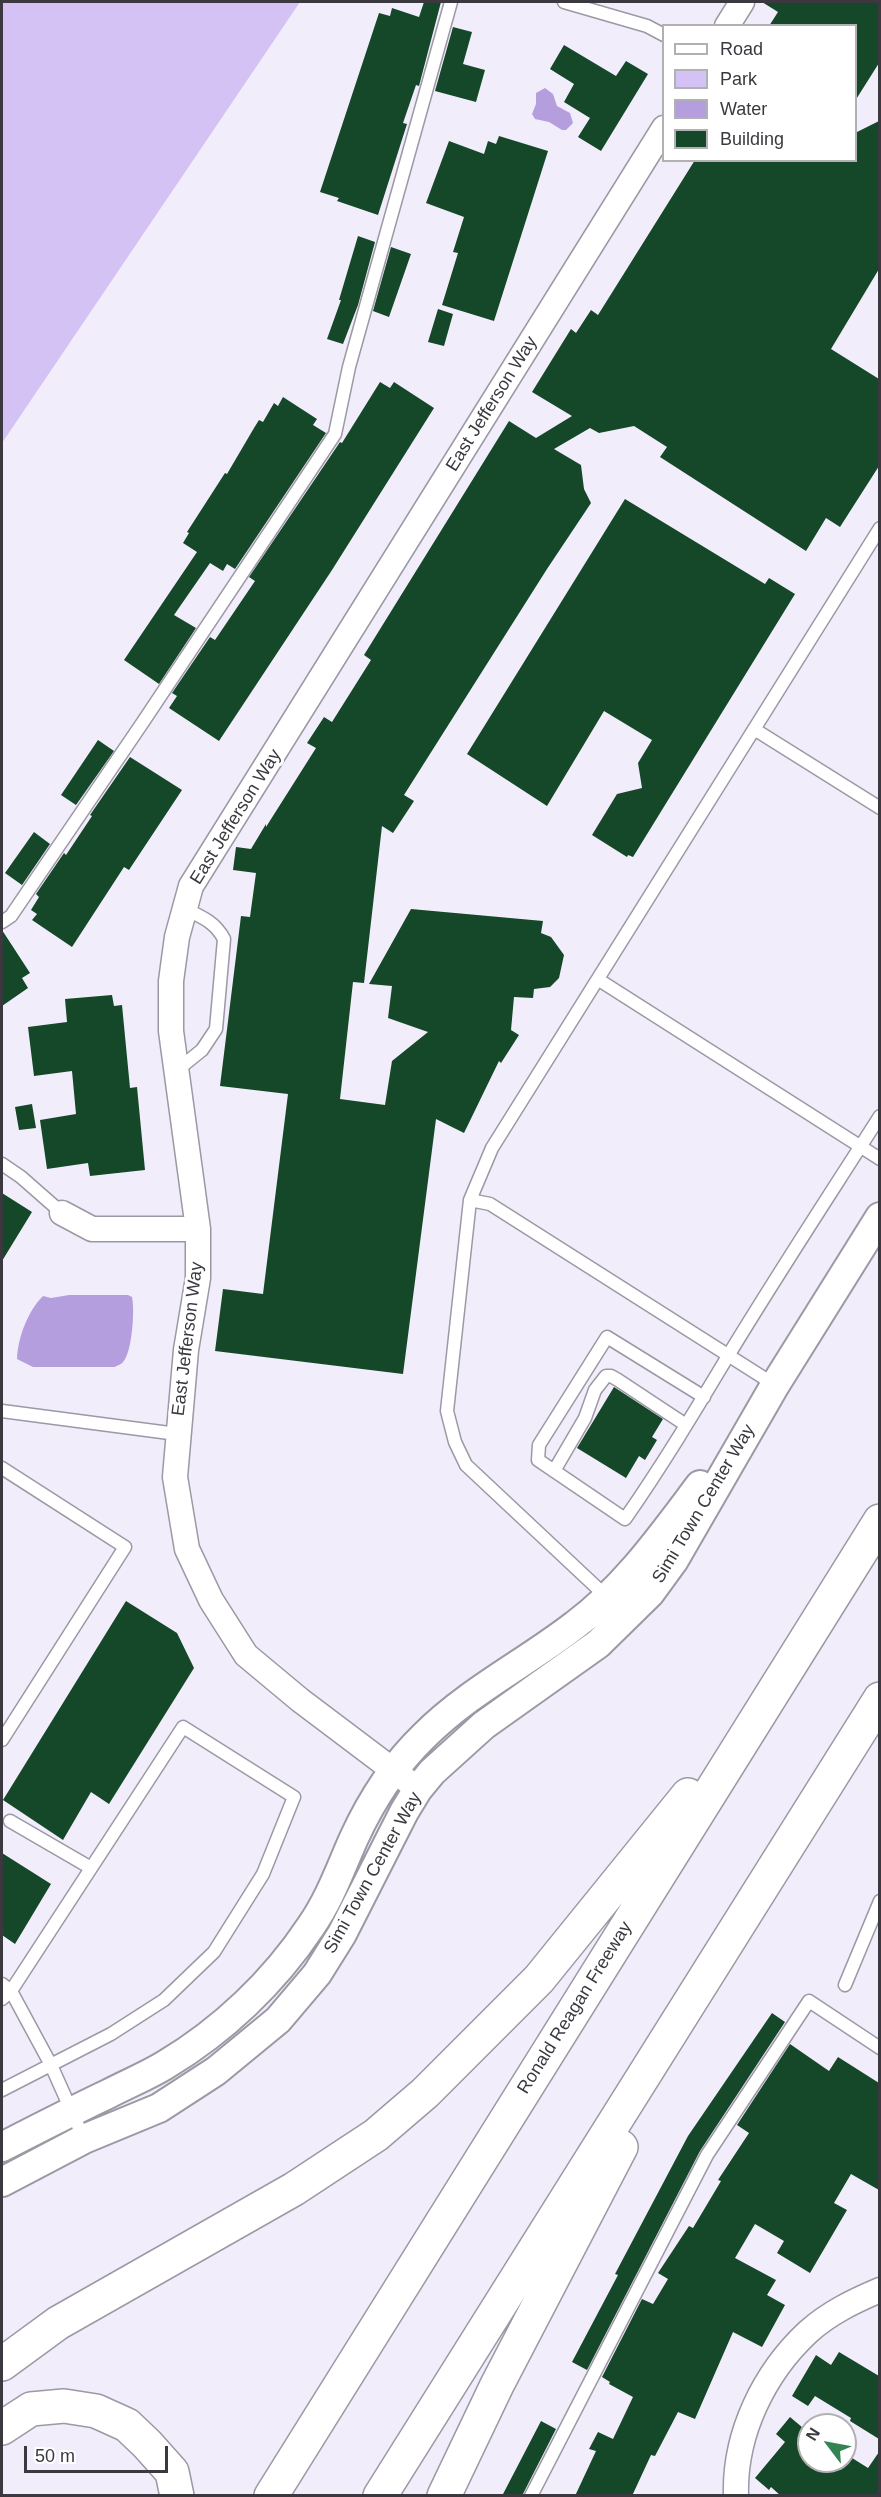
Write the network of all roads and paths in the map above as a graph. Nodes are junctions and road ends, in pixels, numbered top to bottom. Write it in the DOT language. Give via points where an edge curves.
graph roads {
  1 [pos="452,2"];
  2 [pos="564,2"];
  3 [pos="742,2"];
  4 [pos="728,24"];
  5 [pos="662,34"];
  6 [pos="662,130"];
  7 [pos="879,528"];
  8 [pos="754,729"];
  9 [pos="879,808"];
  10 [pos="184,909"];
  11 [pos="2,922"];
  12 [pos="598,980"];
  13 [pos="176,1071"];
  14 [pos="879,1116"];
  15 [pos="860,1146"];
  16 [pos="879,1159"];
  17 [pos="2,1164"];
  18 [pos="470,1200"];
  19 [pos="62,1213"];
  20 [pos="879,1217"];
  21 [pos="198,1229"];
  22 [pos="729,1355"];
  23 [pos="775,1385"];
  24 [pos="704,1397"];
  25 [pos="2,1411"];
  26 [pos="686,1425"];
  27 [pos="177,1434"];
  28 [pos="2,1468"];
  29 [pos="554,1471"];
  30 [pos="879,1521"];
  31 [pos="607,1597"];
  32 [pos="628,1618"];
  33 [pos="782,1676"];
  34 [pos="879,1700"];
  35 [pos="2,1740"];
  36 [pos="394,1773"];
  37 [pos="418,1789"];
  38 [pos="10,1821"];
  39 [pos="91,1868"];
  40 [pos="879,1901"];
  41 [pos="702,1983"];
  42 [pos="845,1985"];
  43 [pos="5,1991"];
  44 [pos="879,2048"];
  45 [pos="51,2065"];
  46 [pos="2,2090"];
  47 [pos="72,2111"];
  48 [pos="84,2139"];
  49 [pos="2,2147"];
  50 [pos="2,2182"];
  51 [pos="879,2290"];
  52 [pos="2,2364"];
  53 [pos="2,2428"];
  54 [pos="177,2496"];
  55 [pos="271,2496"];
  56 [pos="380,2496"];
  57 [pos="444,2496"];
  58 [pos="531,2496"];
  59 [pos="736,2496"];
  1 -- 11 [label="lane" via="349,367 335,434 11,916"];
  2 -- 5 [label="lane" via="647,26"];
  3 -- 4 [label="street"];
  6 -- 10 [label="street, East Jefferson Way" via="191,886"];
  7 -- 8 [label="lane"];
  8 -- 9 [label="lane"];
  8 -- 12 [label="lane"];
  10 -- 13 [label="street, East Jefferson Way" via="171,981"];
  10 -- 13 [label="lane" via="218,927 224,939 216,1029 201,1050"];
  12 -- 15 [label="lane"];
  12 -- 18 [label="lane" via="492,1148"];
  13 -- 21 [label="street, East Jefferson Way"];
  14 -- 15 [label="lane"];
  15 -- 16 [label="lane"];
  15 -- 22 [label="lane"];
  17 -- 19 [label="lane"];
  18 -- 22 [label="lane" via="490,1204"];
  18 -- 31 [label="lane" via="447,1411 455,1442 466,1465"];
  19 -- 21 [label="street" via="92,1229"];
  20 -- 23 [label="street, Simi Town Center Way"];
  21 -- 27 [label="street, East Jefferson Way" via="198,1278"];
  22 -- 23 [label="lane"];
  22 -- 24 [label="lane"];
  23 -- 31 [label="street, Simi Town Center Way" via="658,1541"];
  23 -- 32 [label="street, Simi Town Center Way" via="674,1560"];
  24 -- 26 [label="lane"];
  24 -- 29 [label="lane" via="607,1337 539,1445 538,1460"];
  25 -- 27 [label="lane"];
  26 -- 29 [label="lane" via="625,1518"];
  26 -- 29 [label="lane" via="612,1376 606,1376"];
  27 -- 36 [label="street, East Jefferson Way" via="175,1477 187,1549 211,1600 246,1654"];
  28 -- 35 [label="lane" via="125,1547"];
  30 -- 33 [label="highway, Ronald Reagan Freeway"];
  31 -- 32 [label="lane"];
  31 -- 36 [label="street, Simi Town Center Way" via="544,1648 468,1698 423,1736"];
  32 -- 37 [label="street, Simi Town Center Way" via="484,1725 437,1766"];
  33 -- 52 [label="highway" via="539,1979 393,2121 294,2189 58,2323"];
  33 -- 55 [label="highway, Ronald Reagan Freeway"];
  34 -- 41 [label="highway"];
  36 -- 37 [label="street, East Jefferson Way"];
  36 -- 47 [label="street, Simi Town Center Way" via="355,1836 331,1893 274,1974 229,2020 165,2065"];
  37 -- 48 [label="street, Simi Town Center Way" via="342,1934 317,1974 278,2020 216,2071 159,2108"];
  38 -- 39 [label="lane"];
  39 -- 43 [label="lane"];
  39 -- 45 [label="lane" via="183,1727 294,1797 263,1874 214,1952 164,2000 111,2034"];
  40 -- 42 [label="lane"];
  41 -- 56 [label="highway"];
  41 -- 57 [label="highway"];
  43 -- 45 [label="lane"];
  44 -- 58 [label="lane" via="809,2001 707,2155"];
  45 -- 46 [label="lane"];
  45 -- 47 [label="lane"];
  47 -- 48 [label="lane"];
  47 -- 49 [label="street, Simi Town Center Way"];
  48 -- 50 [label="street, Simi Town Center Way"];
  51 -- 59 [label="street" via="847,2304 809,2331 776,2368 753,2407 742,2440"];
  53 -- 54 [label="highway" via="31,2409 64,2406 96,2411 127,2425 147,2444 172,2472"];
}
